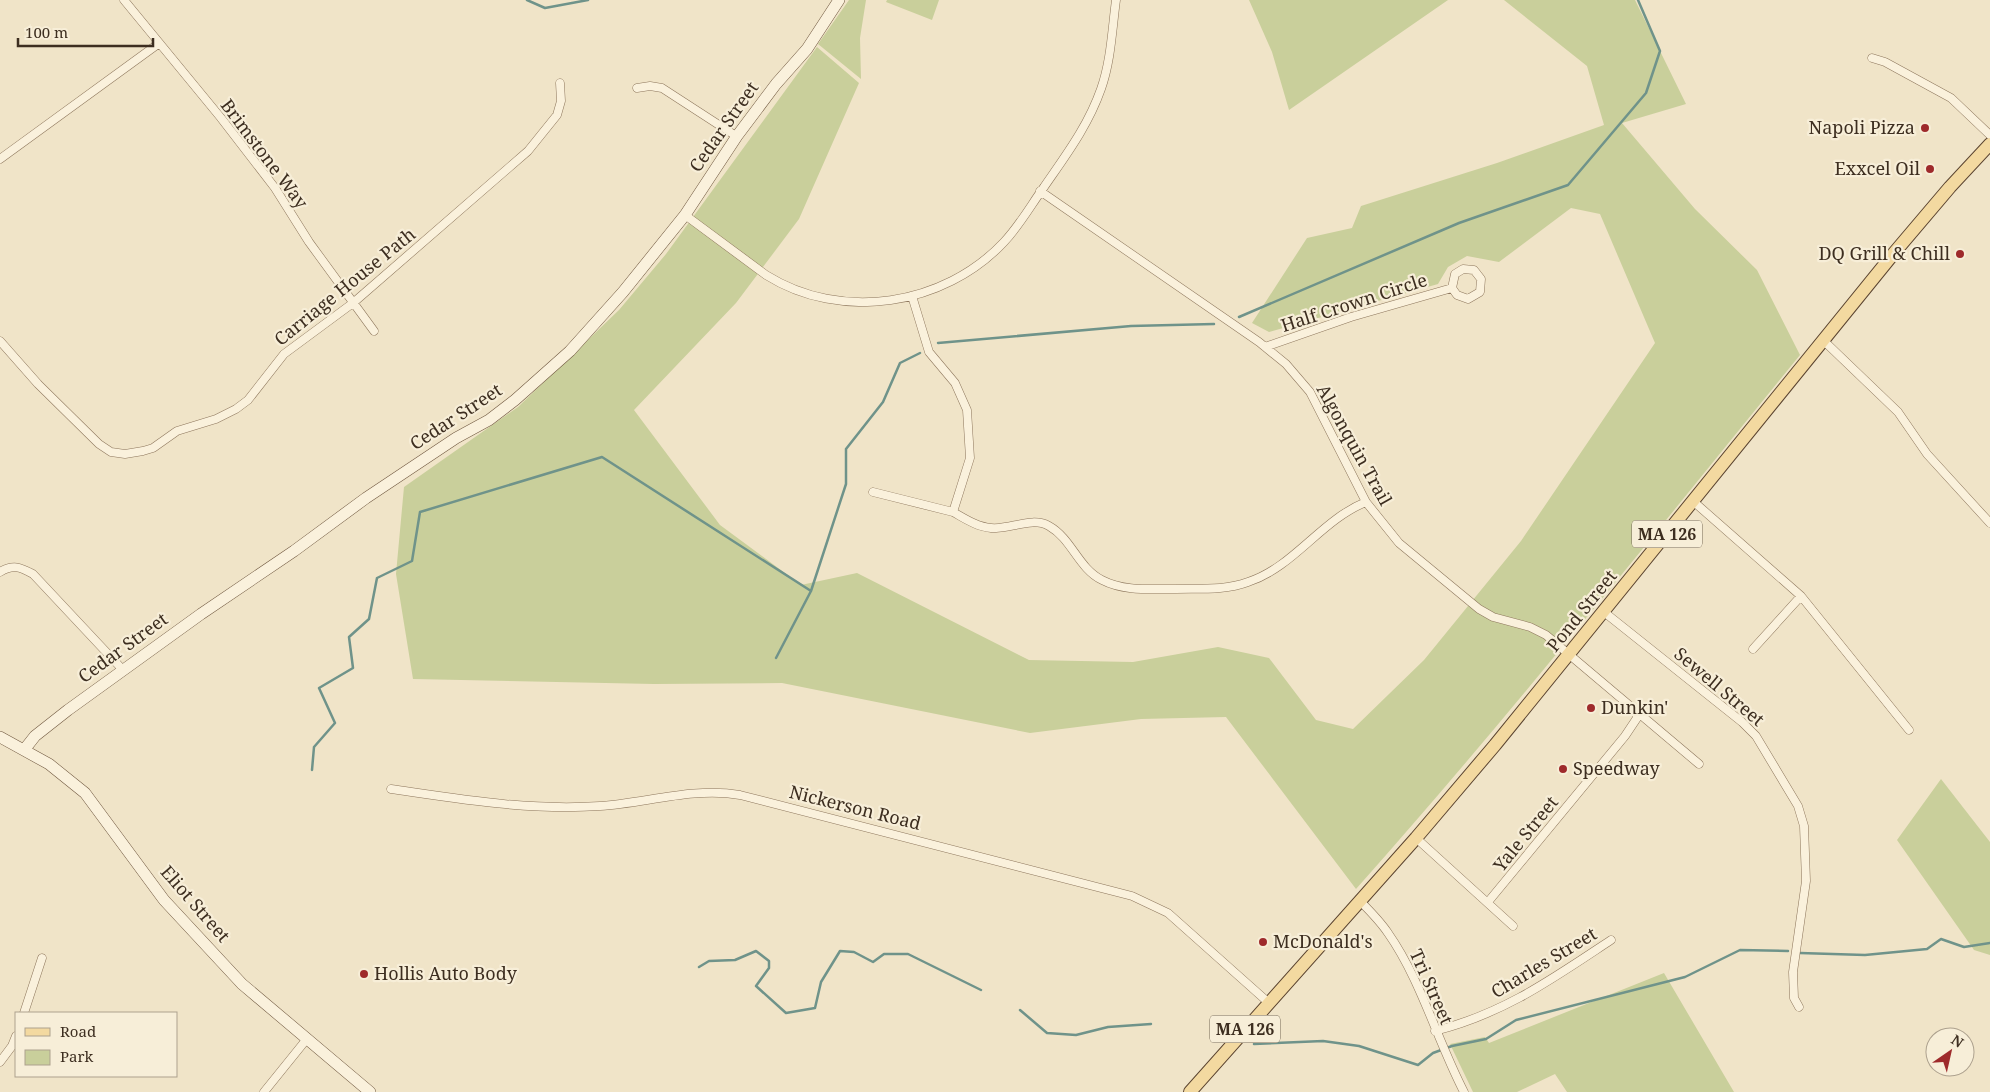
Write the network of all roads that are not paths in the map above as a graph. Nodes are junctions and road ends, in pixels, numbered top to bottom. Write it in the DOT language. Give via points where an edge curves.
graph roads {
  1 [pos="124,0"];
  2 [pos="839,0"];
  3 [pos="1116,0"];
  4 [pos="158,44"];
  5 [pos="1872,58"];
  6 [pos="560,83"];
  7 [pos="637,88"];
  8 [pos="1990,135"];
  9 [pos="736,136"];
  10 [pos="1990,144"];
  11 [pos="0,159"];
  12 [pos="1040,191"];
  13 [pos="685,215"];
  14 [pos="1452,288"];
  15 [pos="912,296"];
  16 [pos="353,303"];
  17 [pos="374,331"];
  18 [pos="0,341"];
  19 [pos="1824,342"];
  20 [pos="1265,348"];
  21 [pos="873,492"];
  22 [pos="1366,502"];
  23 [pos="1694,502"];
  24 [pos="952,512"];
  25 [pos="1990,523"];
  26 [pos="0,572"];
  27 [pos="1801,596"];
  28 [pos="1604,612"];
  29 [pos="1753,649"];
  30 [pos="1570,654"];
  31 [pos="123,670"];
  32 [pos="1637,711"];
  33 [pos="1910,730"];
  34 [pos="0,738"];
  35 [pos="24,750"];
  36 [pos="1699,764"];
  37 [pos="391,789"];
  38 [pos="1416,838"];
  39 [pos="1360,901"];
  40 [pos="1488,902"];
  41 [pos="1512,926"];
  42 [pos="1611,940"];
  43 [pos="42,958"];
  44 [pos="1269,1003"];
  45 [pos="1800,1007"];
  46 [pos="24,1012"];
  47 [pos="1435,1031"];
  48 [pos="15,1038"];
  49 [pos="306,1040"];
  50 [pos="0,1062"];
  51 [pos="264,1092"];
  52 [pos="370,1092"];
  53 [pos="1190,1092"];
  54 [pos="1464,1092"];
  1 -- 4 [label="street, Brimstone Way"];
  2 -- 9 [label="street, Cedar Street" via="807,49"];
  3 -- 12 [label="street" via="1109,56 1097,98 1072,148"];
  4 -- 11 [label="street"];
  4 -- 16 [label="street, Brimstone Way" via="221,118 274,188"];
  5 -- 8 [label="street" via="1951,98"];
  6 -- 16 [label="street, Carriage House Path" via="557,115 528,150"];
  7 -- 9 [label="street" via="662,88"];
  9 -- 13 [label="street, Cedar Street"];
  10 -- 19 [label="main road, Pond Street / MA 126" via="1929,211"];
  12 -- 15 [label="street" via="1004,242 972,270 952,282"];
  12 -- 20 [label="street, Algonquin Trail"];
  13 -- 15 [label="street" via="766,275 796,290 813,296 866,303"];
  13 -- 31 [label="street, Cedar Street" via="570,351 515,400 366,498"];
  14 -- 14 [label="street, Half Crown Circle" via="1457,295 1468,299 1480,292 1482,282 1474,270 1463,269 1452,278"];
  14 -- 20 [label="street, Half Crown Circle" via="1351,317"];
  15 -- 24 [label="street" via="929,352 955,383 967,410 970,458"];
  16 -- 17 [label="street, Brimstone Way"];
  16 -- 18 [label="street, Carriage House Path" via="284,354 262,385 236,409 177,431 153,448 125,454 111,452 99,444 58,405"];
  19 -- 23 [label="main road, Pond Street / MA 126"];
  19 -- 25 [label="street" via="1889,402 1938,467"];
  20 -- 22 [label="street, Algonquin Trail" via="1286,364 1310,392"];
  21 -- 24 [label="street"];
  22 -- 24 [label="street" via="1345,511 1275,569 1247,583 1219,588 1136,589 1112,585 1091,573 1050,526 1032,521 1010,528 989,528"];
  22 -- 30 [label="street, Algonquin Trail" via="1412,555 1479,608 1493,617 1530,627"];
  23 -- 27 [label="street"];
  23 -- 28 [label="main road, Pond Street / MA 126"];
  26 -- 31 [label="street" via="19,566 33,574"];
  27 -- 29 [label="street"];
  27 -- 33 [label="street"];
  28 -- 30 [label="main road, Pond Street / MA 126"];
  28 -- 45 [label="street, Sewell Street" via="1751,731 1798,806 1804,826 1806,881 1793,972 1794,998"];
  30 -- 32 [label="street, Algonquin Trail"];
  30 -- 38 [label="main road, Pond Street / MA 126"];
  31 -- 35 [label="street, Cedar Street" via="35,736"];
  32 -- 36 [label="street, Algonquin Trail"];
  32 -- 40 [label="street, Yale Street" via="1637,718 1625,736"];
  34 -- 35 [label="street, Eliot Street"];
  35 -- 49 [label="street, Eliot Street" via="49,764 84,793 164,900 242,984"];
  37 -- 44 [label="street, Nickerson Road" via="492,804 551,806 599,806 708,792 740,795 1132,896 1168,913"];
  38 -- 39 [label="main road, Pond Street / MA 126"];
  38 -- 40 [label="street"];
  39 -- 44 [label="main road, Pond Street / MA 126"];
  39 -- 47 [label="street, Tri Street" via="1397,946"];
  40 -- 41 [label="street"];
  42 -- 47 [label="street, Charles Street" via="1516,1001 1466,1023"];
  43 -- 46 [label="street"];
  44 -- 53 [label="main road, Pond Street / MA 126"];
  47 -- 54 [label="street, Tri Street"];
  48 -- 50 [label="street"];
  49 -- 51 [label="street"];
  49 -- 52 [label="street, Eliot Street"];
}
